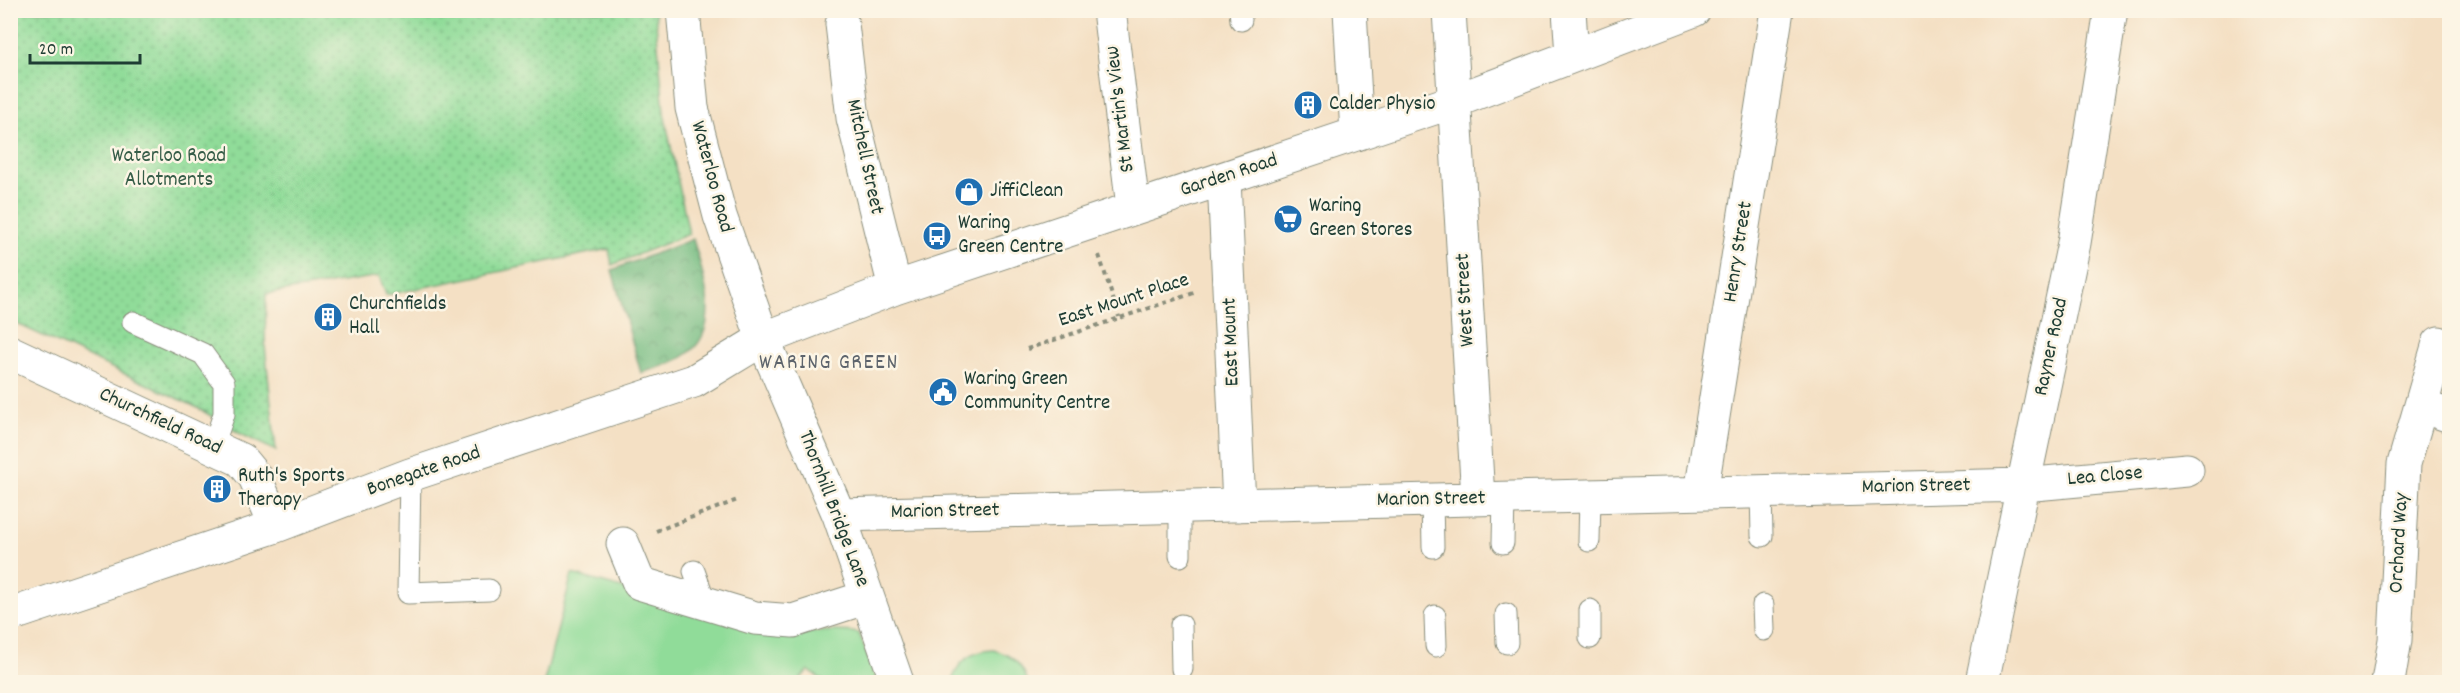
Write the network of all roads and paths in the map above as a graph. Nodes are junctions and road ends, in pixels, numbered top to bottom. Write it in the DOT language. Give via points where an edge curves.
graph roads {
  1 [pos="683,10"];
  2 [pos="1109,10"];
  3 [pos="1350,10"];
  4 [pos="1449,10"];
  5 [pos="1569,10"];
  6 [pos="1694,10"];
  7 [pos="1777,10"];
  8 [pos="2111,10"];
  9 [pos="842,24"];
  10 [pos="1572,56"];
  11 [pos="1455,101"];
  12 [pos="1357,134"];
  13 [pos="1224,179"];
  14 [pos="1133,207"];
  15 [pos="1088,223"];
  16 [pos="1230,282"];
  17 [pos="895,288"];
  18 [pos="1119,317"];
  19 [pos="133,322"];
  20 [pos="763,339"];
  21 [pos="2439,343"];
  22 [pos="1027,350"];
  23 [pos="10,352"];
  24 [pos="2435,411"];
  25 [pos="213,446"];
  26 [pos="2187,470"];
  27 [pos="410,475"];
  28 [pos="2023,484"];
  29 [pos="1761,491"];
  30 [pos="1701,493"];
  31 [pos="1590,496"];
  32 [pos="1491,498"];
  33 [pos="740,499"];
  34 [pos="1432,500"];
  35 [pos="1239,505"];
  36 [pos="1180,506"];
  37 [pos="838,515"];
  38 [pos="276,526"];
  39 [pos="1762,536"];
  40 [pos="1589,541"];
  41 [pos="1503,543"];
  42 [pos="623,544"];
  43 [pos="1433,547"];
  44 [pos="1180,556"];
  45 [pos="694,571"];
  46 [pos="489,590"];
  47 [pos="867,597"];
  48 [pos="706,604"];
  49 [pos="1763,605"];
  50 [pos="1590,610"];
  51 [pos="1506,614"];
  52 [pos="10,615"];
  53 [pos="1435,616"];
  54 [pos="1181,625"];
  55 [pos="1764,630"];
  56 [pos="1590,638"];
  57 [pos="1507,643"];
  58 [pos="1436,646"];
  59 [pos="1182,669"];
  60 [pos="897,682"];
  61 [pos="1982,682"];
  62 [pos="2388,682"];
  1 -- 20 [label="street, Waterloo Road" via="692,108 720,216"];
  2 -- 14 [label="street, St Martin's View"];
  3 -- 12 [label="street"];
  4 -- 11 [label="street, West Street"];
  5 -- 10 [label="street"];
  6 -- 10 [label="street, Garden Road"];
  7 -- 30 [label="street, Henry Street"];
  8 -- 28 [label="street, Rayner Road" via="2074,243"];
  9 -- 17 [label="street, Mitchell Street" via="853,118"];
  10 -- 11 [label="street, Garden Road"];
  11 -- 12 [label="street, Garden Road"];
  11 -- 32 [label="street, West Street"];
  12 -- 13 [label="street, Garden Road"];
  13 -- 14 [label="street, Garden Road"];
  13 -- 16 [label="street, East Mount"];
  14 -- 15 [label="street, Garden Road"];
  15 -- 17 [label="street, Garden Road"];
  15 -- 18 [label="path"];
  16 -- 18 [label="path, East Mount Place"];
  16 -- 35 [label="street, East Mount"];
  17 -- 20 [label="street, Garden Road"];
  18 -- 22 [label="path, East Mount Place"];
  19 -- 25 [label="lane" via="203,354 224,383 224,414"];
  20 -- 27 [label="street, Bonegate Road" via="694,381"];
  20 -- 37 [label="street, Thornhill Bridge Lane"];
  21 -- 24 [label="street, Orchard Way"];
  23 -- 25 [label="street, Churchfield Road"];
  24 -- 62 [label="street, Orchard Way" via="2404,464 2395,640"];
  25 -- 38 [label="street, Churchfield Road" via="241,460 255,477"];
  26 -- 28 [label="street, Lea Close"];
  27 -- 38 [label="street, Bonegate Road"];
  27 -- 46 [label="lane" via="408,593"];
  28 -- 29 [label="street, Marion Street"];
  28 -- 61 [label="street, Rayner Road"];
  29 -- 30 [label="street, Marion Street"];
  29 -- 39 [label="lane"];
  30 -- 31 [label="street, Marion Street"];
  31 -- 32 [label="street, Marion Street"];
  31 -- 40 [label="lane"];
  32 -- 34 [label="street, Marion Street"];
  32 -- 41 [label="lane"];
  33 -- 42 [label="path"];
  34 -- 35 [label="street, Marion Street"];
  34 -- 43 [label="lane"];
  35 -- 36 [label="street, Marion Street"];
  36 -- 37 [label="street, Marion Street"];
  36 -- 44 [label="lane"];
  37 -- 47 [label="street, Thornhill Bridge Lane"];
  38 -- 52 [label="street, Bonegate Road"];
  42 -- 48 [label="street" via="639,584"];
  45 -- 48 [label="lane"];
  47 -- 48 [label="street" via="793,621 755,618"];
  47 -- 60 [label="street, Thornhill Bridge Lane"];
  49 -- 55 [label="lane"];
  50 -- 56 [label="lane"];
  51 -- 57 [label="lane"];
  53 -- 58 [label="lane"];
  54 -- 59 [label="lane"];
}
